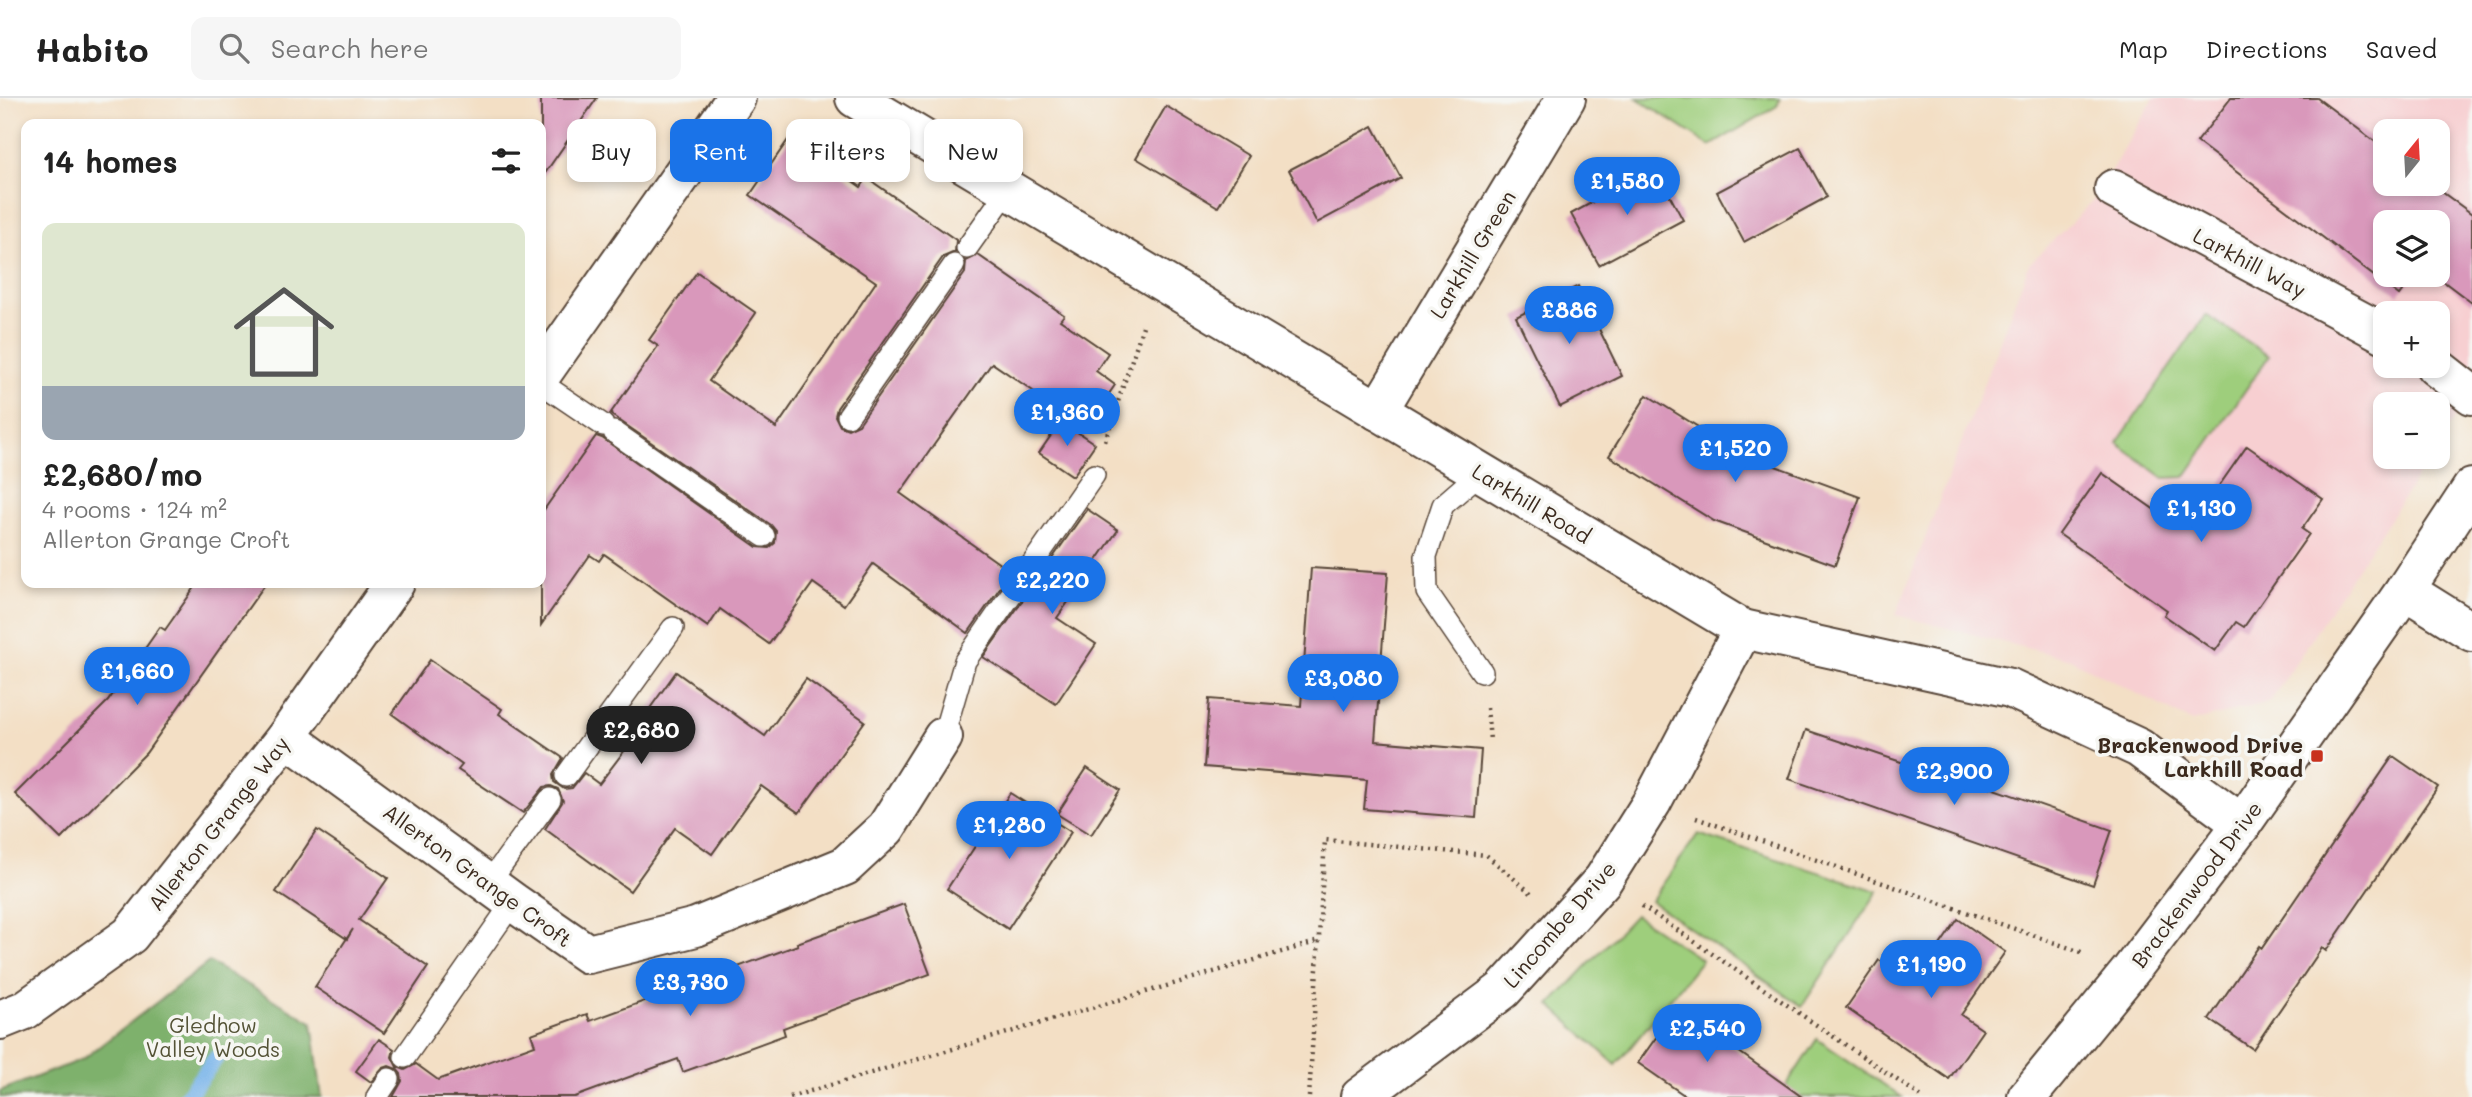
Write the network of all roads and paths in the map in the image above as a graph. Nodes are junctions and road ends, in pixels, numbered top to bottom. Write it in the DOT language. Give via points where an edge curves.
graph roads {
  1 [pos="736,98"];
  2 [pos="855,98"];
  3 [pos="1566,98"];
  4 [pos="2114,189"];
  5 [pos="1008,190"];
  6 [pos="1158,279"];
  7 [pos="2373,328"];
  8 [pos="546,367"];
  9 [pos="2450,378"];
  10 [pos="546,386"];
  11 [pos="2472,395"];
  12 [pos="1378,411"];
  13 [pos="848,416"];
  14 [pos="1481,472"];
  15 [pos="1094,475"];
  16 [pos="2472,488"];
  17 [pos="764,536"];
  18 [pos="391,588"];
  19 [pos="2405,590"];
  20 [pos="673,628"];
  21 [pos="1743,629"];
  22 [pos="2472,632"];
  23 [pos="1482,672"];
  24 [pos="286,737"];
  25 [pos="943,737"];
  26 [pos="566,776"];
  27 [pos="550,799"];
  28 [pos="1652,803"];
  29 [pos="2242,824"];
  30 [pos="1603,880"];
  31 [pos="500,893"];
  32 [pos="1565,921"];
  33 [pos="1319,941"];
  34 [pos="2131,970"];
  35 [pos="0,1020"];
  36 [pos="405,1057"];
  37 [pos="389,1079"];
  38 [pos="377,1097"];
  39 [pos="790,1097"];
  40 [pos="1309,1097"];
  41 [pos="1360,1097"];
  42 [pos="1922,1097"];
  43 [pos="2027,1097"];
  1 -- 8 [label="street"];
  2 -- 5 [label="street, Larkhill Road"];
  3 -- 12 [label="street, Larkhill Green"];
  4 -- 7 [label="street, Larkhill Way"];
  5 -- 6 [label="street, Larkhill Road"];
  5 -- 13 [label="lane"];
  6 -- 12 [label="street, Larkhill Road"];
  6 -- 15 [label="path"];
  9 -- 11 [label="street"];
  10 -- 17 [label="lane"];
  12 -- 14 [label="street, Larkhill Road"];
  14 -- 21 [label="street, Larkhill Road"];
  14 -- 23 [label="lane" via="1443,505 1426,556 1426,580 1427,592"];
  15 -- 25 [label="lane" via="965,661"];
  16 -- 19 [label="street, Brackenwood Drive"];
  18 -- 24 [label="street, Allerton Grange Way"];
  19 -- 22 [label="street"];
  19 -- 29 [label="street, Brackenwood Drive"];
  20 -- 26 [label="lane"];
  21 -- 28 [label="street, Lincombe Drive"];
  21 -- 29 [label="street, Larkhill Road" via="2010,688 2139,748"];
  24 -- 31 [label="street, Allerton Grange Croft"];
  24 -- 35 [label="street, Allerton Grange Way" via="130,935 25,1010"];
  25 -- 31 [label="street, Allerton Grange Croft" via="886,828 845,866 696,927 589,954"];
  27 -- 31 [label="lane"];
  28 -- 30 [label="street, Lincombe Drive"];
  28 -- 34 [label="path"];
  29 -- 34 [label="street, Brackenwood Drive"];
  30 -- 32 [label="street, Lincombe Drive"];
  30 -- 42 [label="path"];
  31 -- 36 [label="lane"];
  32 -- 33 [label="path" via="1486,855 1325,840"];
  32 -- 41 [label="street, Lincombe Drive" via="1503,990"];
  33 -- 39 [label="path"];
  33 -- 40 [label="path"];
  34 -- 43 [label="street, Brackenwood Drive"];
  37 -- 38 [label="lane"];
}
